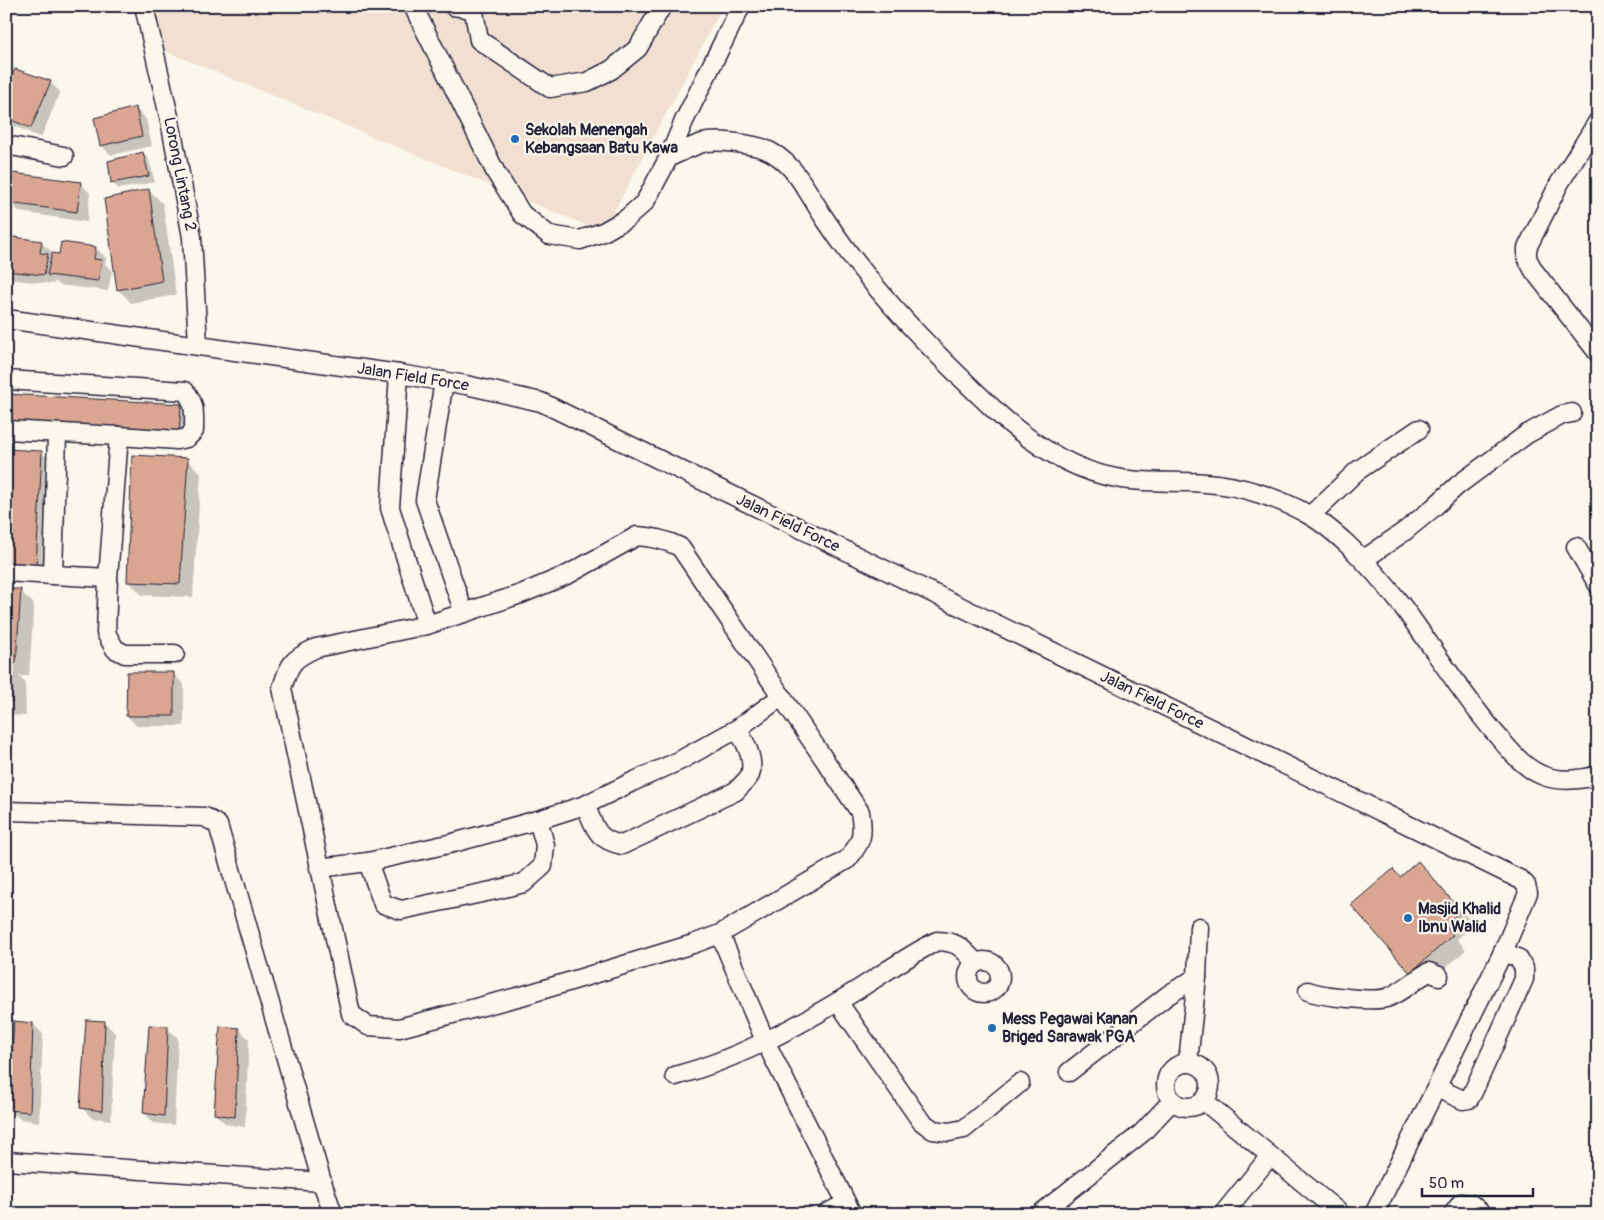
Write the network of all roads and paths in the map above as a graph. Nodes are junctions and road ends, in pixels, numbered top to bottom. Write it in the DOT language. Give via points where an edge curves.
graph roads {
  1 [pos="144,6"];
  2 [pos="422,6"];
  3 [pos="453,6"];
  4 [pos="662,6"];
  5 [pos="741,6"];
  6 [pos="413,7"];
  7 [pos="474,8"];
  8 [pos="1598,121"];
  9 [pos="6,146"];
  10 [pos="64,156"];
  11 [pos="669,157"];
  12 [pos="6,319"];
  13 [pos="198,345"];
  14 [pos="1598,353"];
  15 [pos="399,374"];
  16 [pos="6,380"];
  17 [pos="444,382"];
  18 [pos="1572,412"];
  19 [pos="1419,429"];
  20 [pos="6,430"];
  21 [pos="57,434"];
  22 [pos="119,436"];
  23 [pos="1310,516"];
  24 [pos="1576,547"];
  25 [pos="1363,560"];
  26 [pos="6,572"];
  27 [pos="53,575"];
  28 [pos="108,578"];
  29 [pos="1598,585"];
  30 [pos="464,613"];
  31 [pos="427,625"];
  32 [pos="175,654"];
  33 [pos="782,696"];
  34 [pos="737,729"];
  35 [pos="1598,775"];
  36 [pos="585,805"];
  37 [pos="6,811"];
  38 [pos="538,820"];
  39 [pos="368,862"];
  40 [pos="319,868"];
  41 [pos="1199,927"];
  42 [pos="720,934"];
  43 [pos="1503,952"];
  44 [pos="976,963"];
  45 [pos="1439,976"];
  46 [pos="1197,977"];
  47 [pos="1308,990"];
  48 [pos="838,1002"];
  49 [pos="766,1043"];
  50 [pos="1188,1062"];
  51 [pos="1069,1072"];
  52 [pos="675,1076"];
  53 [pos="1020,1083"];
  54 [pos="1437,1088"];
  55 [pos="1172,1101"];
  56 [pos="1204,1101"];
  57 [pos="1270,1156"];
  58 [pos="6,1161"];
  59 [pos="322,1182"];
  60 [pos="849,1208"];
  61 [pos="334,1214"];
  62 [pos="826,1214"];
  63 [pos="1040,1214"];
  64 [pos="1223,1214"];
  65 [pos="1340,1214"];
  66 [pos="1374,1214"];
  67 [pos="1453,1214"];
  68 [pos="1482,1214"];
  1 -- 13 [label="street, Lorong Lintang 2" via="192,237"];
  2 -- 6 [label="street"];
  3 -- 7 [label="street"];
  4 -- 7 [label="street" via="638,48 611,70 587,82 550,88 479,40"];
  5 -- 11 [label="street"];
  6 -- 11 [label="street" via="496,173 522,214 549,235 580,240 626,219 645,202"];
  8 -- 14 [label="street" via="1555,192 1527,248 1527,258 1534,271"];
  9 -- 10 [label="street"];
  11 -- 23 [label="street" via="704,142 764,148 780,159 801,181 825,220 869,278 927,344 1020,433 1058,458 1117,478 1208,483 1240,489"];
  12 -- 13 [label="street, Jalan Field Force"];
  13 -- 15 [label="street, Jalan Field Force"];
  15 -- 17 [label="street, Jalan Field Force"];
  15 -- 31 [label="street" via="390,508"];
  16 -- 22 [label="street" via="185,391 191,398 194,431 187,438"];
  17 -- 30 [label="street" via="425,500"];
  17 -- 43 [label="street, Jalan Field Force" via="541,402 1521,880 1528,893"];
  18 -- 25 [label="street" via="1527,434 1458,485 1405,531"];
  19 -- 23 [label="street" via="1357,471"];
  20 -- 21 [label="street"];
  21 -- 22 [label="street"];
  21 -- 27 [label="street"];
  22 -- 28 [label="street"];
  23 -- 25 [label="street"];
  24 -- 29 [label="street"];
  25 -- 35 [label="street" via="1403,607 1440,662 1517,759 1547,778 1584,779"];
  26 -- 27 [label="street"];
  27 -- 28 [label="street"];
  28 -- 32 [label="street" via="106,633 115,649 125,654"];
  30 -- 31 [label="street"];
  30 -- 33 [label="street" via="569,574 637,536 668,541 680,546"];
  31 -- 40 [label="street" via="316,648 289,666 282,688"];
  33 -- 34 [label="street"];
  33 -- 42 [label="street" via="860,812 863,831 858,846 848,859"];
  34 -- 36 [label="street" via="679,762"];
  34 -- 36 [label="street" via="751,760 750,775 736,790 622,845 609,842 599,834"];
  36 -- 38 [label="street"];
  37 -- 59 [label="street" via="205,817 218,825"];
  38 -- 39 [label="street"];
  38 -- 39 [label="street" via="545,844 542,866 524,883 515,886 401,910 382,904"];
  39 -- 40 [label="street"];
  40 -- 42 [label="street" via="351,1014 368,1026 399,1028 516,997"];
  41 -- 46 [label="street"];
  42 -- 49 [label="street"];
  43 -- 54 [label="street"];
  43 -- 54 [label="street" via="1518,958 1524,968 1524,979 1474,1092 1469,1099 1463,1100"];
  44 -- 48 [label="street" via="957,944 937,941"];
  45 -- 47 [label="street" via="1429,972 1387,998 1361,999 1316,994"];
  46 -- 50 [label="street"];
  46 -- 51 [label="street" via="1168,995"];
  48 -- 49 [label="street"];
  48 -- 53 [label="street" via="921,1122 933,1130 949,1132 964,1129"];
  49 -- 52 [label="street"];
  49 -- 60 [label="street"];
  50 -- 55 [label="street" via="1172,1069 1167,1076 1166,1085"];
  50 -- 56 [label="street" via="1197,1064 1209,1076 1211,1084"];
  54 -- 66 [label="street"];
  55 -- 56 [label="street" via="1189,1108"];
  55 -- 63 [label="street" via="1142,1133"];
  56 -- 57 [label="street"];
  57 -- 64 [label="street"];
  57 -- 65 [label="street"];
  58 -- 59 [label="street"];
  59 -- 61 [label="street"];
  60 -- 62 [label="street"];
  67 -- 68 [label="street" via="1462,1203 1470,1204"];
}
